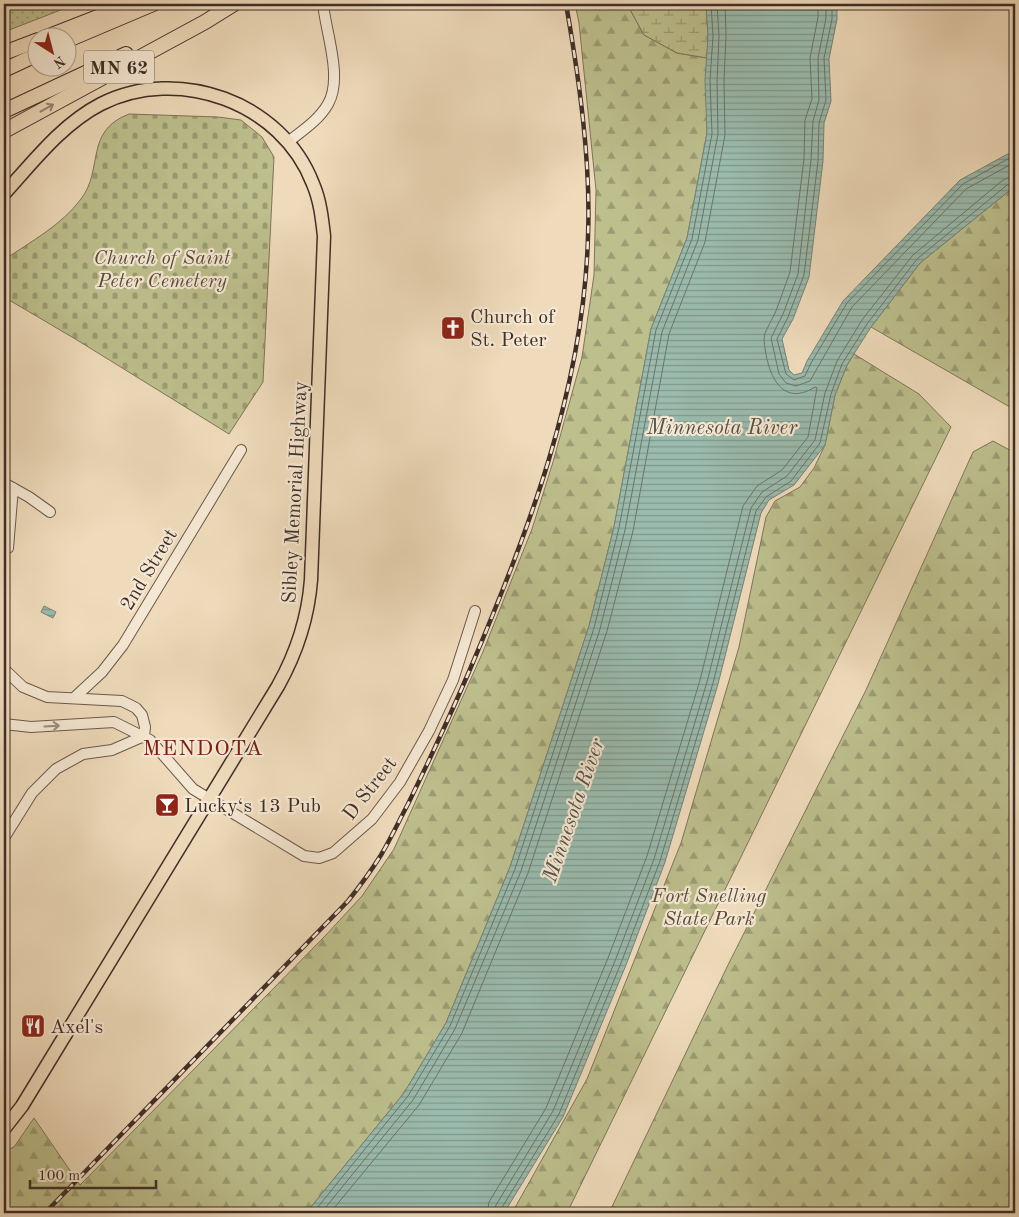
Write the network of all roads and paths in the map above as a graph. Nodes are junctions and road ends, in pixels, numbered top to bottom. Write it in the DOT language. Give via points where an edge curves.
graph roads {
  1 [pos="131,4"];
  2 [pos="153,4"];
  3 [pos="234,4"];
  4 [pos="323,4"];
  5 [pos="70,28"];
  6 [pos="78,36"];
  7 [pos="28,44"];
  8 [pos="4,53"];
  9 [pos="28,59"];
  10 [pos="4,70"];
  11 [pos="4,111"];
  12 [pos="4,131"];
  13 [pos="288,142"];
  14 [pos="4,194"];
  15 [pos="241,450"];
  16 [pos="8,486"];
  17 [pos="50,512"];
  18 [pos="8,548"];
  19 [pos="475,611"];
  20 [pos="4,669"];
  21 [pos="74,698"];
  22 [pos="4,724"];
  23 [pos="144,736"];
  24 [pos="209,799"];
  25 [pos="4,838"];
  26 [pos="4,1129"];
  1 -- 5 [label="highway"];
  2 -- 6 [label="highway, MN 62"];
  3 -- 11 [label="highway"];
  12 -- 3 [label="highway, MN 62, one-way"];
  4 -- 13 [label="street" via="334,84 328,104 314,121"];
  7 -- 8 [label="highway"];
  9 -- 10 [label="highway"];
  13 -- 14 [label="main road, Sibley Memorial Highway" via="259,116 219,96 181,88 141,91 113,99 80,118"];
  13 -- 24 [label="main road, Sibley Memorial Highway" via="313,183 324,236 310,597 301,637 289,667"];
  15 -- 21 [label="street, 2nd Street" via="123,646 102,672"];
  16 -- 17 [label="street"];
  16 -- 18 [label="street"];
  19 -- 24 [label="street, D Street" via="453,680 400,782 372,819 333,853 319,858 304,856"];
  20 -- 21 [label="street" via="23,687 47,697"];
  21 -- 23 [label="street" via="122,701 136,708 142,715"];
  22 -- 23 [label="street, D Street, one-way" via="30,727 114,722"];
  23 -- 24 [label="street, D Street" via="157,746 194,789"];
  23 -- 25 [label="street" via="112,750 84,754 56,770 32,793"];
  24 -- 26 [label="main road, Sibley Memorial Highway" via="22,1106"];
}
